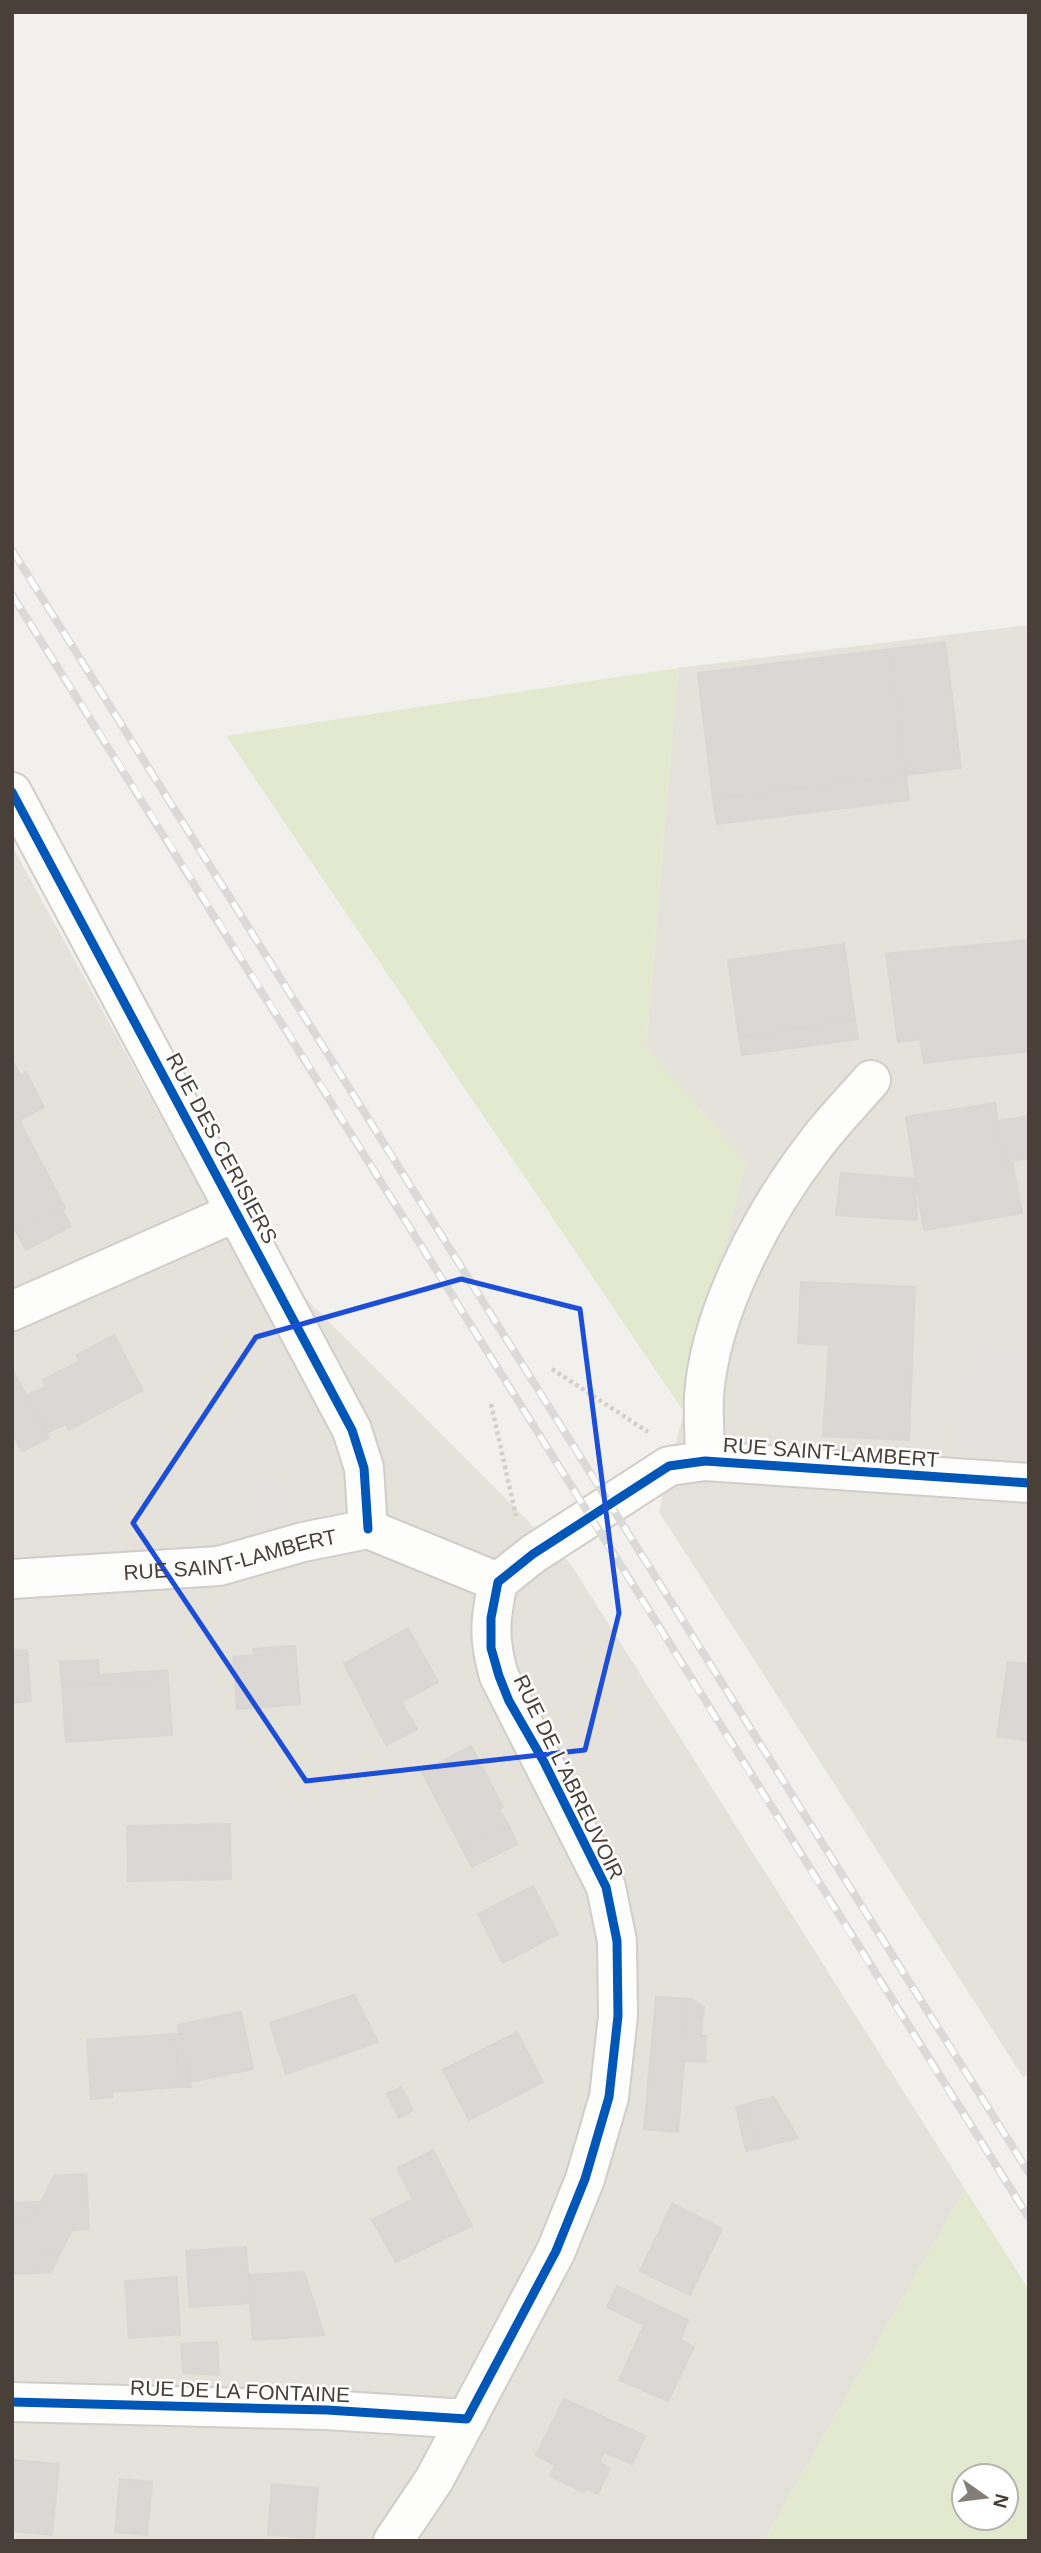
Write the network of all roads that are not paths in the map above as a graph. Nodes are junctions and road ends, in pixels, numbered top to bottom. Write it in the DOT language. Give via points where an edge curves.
graph roads {
  1 [pos="12,792"];
  2 [pos="871,1080"];
  3 [pos="236,1212"];
  4 [pos="12,1311"];
  5 [pos="705,1461"];
  6 [pos="1029,1483"];
  7 [pos="368,1530"];
  8 [pos="12,1579"];
  9 [pos="498,1582"];
  10 [pos="12,2402"];
  11 [pos="467,2419"];
  12 [pos="393,2541"];
  1 -- 3 [label="street, RUE DES CERISIERS"];
  2 -- 5 [label="street" via="815,1145 769,1213 737,1273 716,1335 704,1395"];
  3 -- 4 [label="street"];
  3 -- 7 [label="street, RUE DES CERISIERS" via="352,1430 364,1468"];
  5 -- 6 [label="street, RUE SAINT-LAMBERT"];
  5 -- 9 [label="street, RUE SAINT-LAMBERT" via="669,1466"];
  7 -- 8 [label="street, RUE SAINT-LAMBERT" via="303,1542 219,1566"];
  7 -- 9 [label="street"];
  9 -- 11 [label="street, RUE DE L'ABREUVOIR" via="491,1648 509,1701 606,1887 617,1941 618,2016 609,2097 585,2179 556,2251"];
  10 -- 11 [label="street, RUE DE LA FONTAINE" via="327,2410"];
  11 -- 12 [label="street, RUE DE L'ABREUVOIR"];
}
